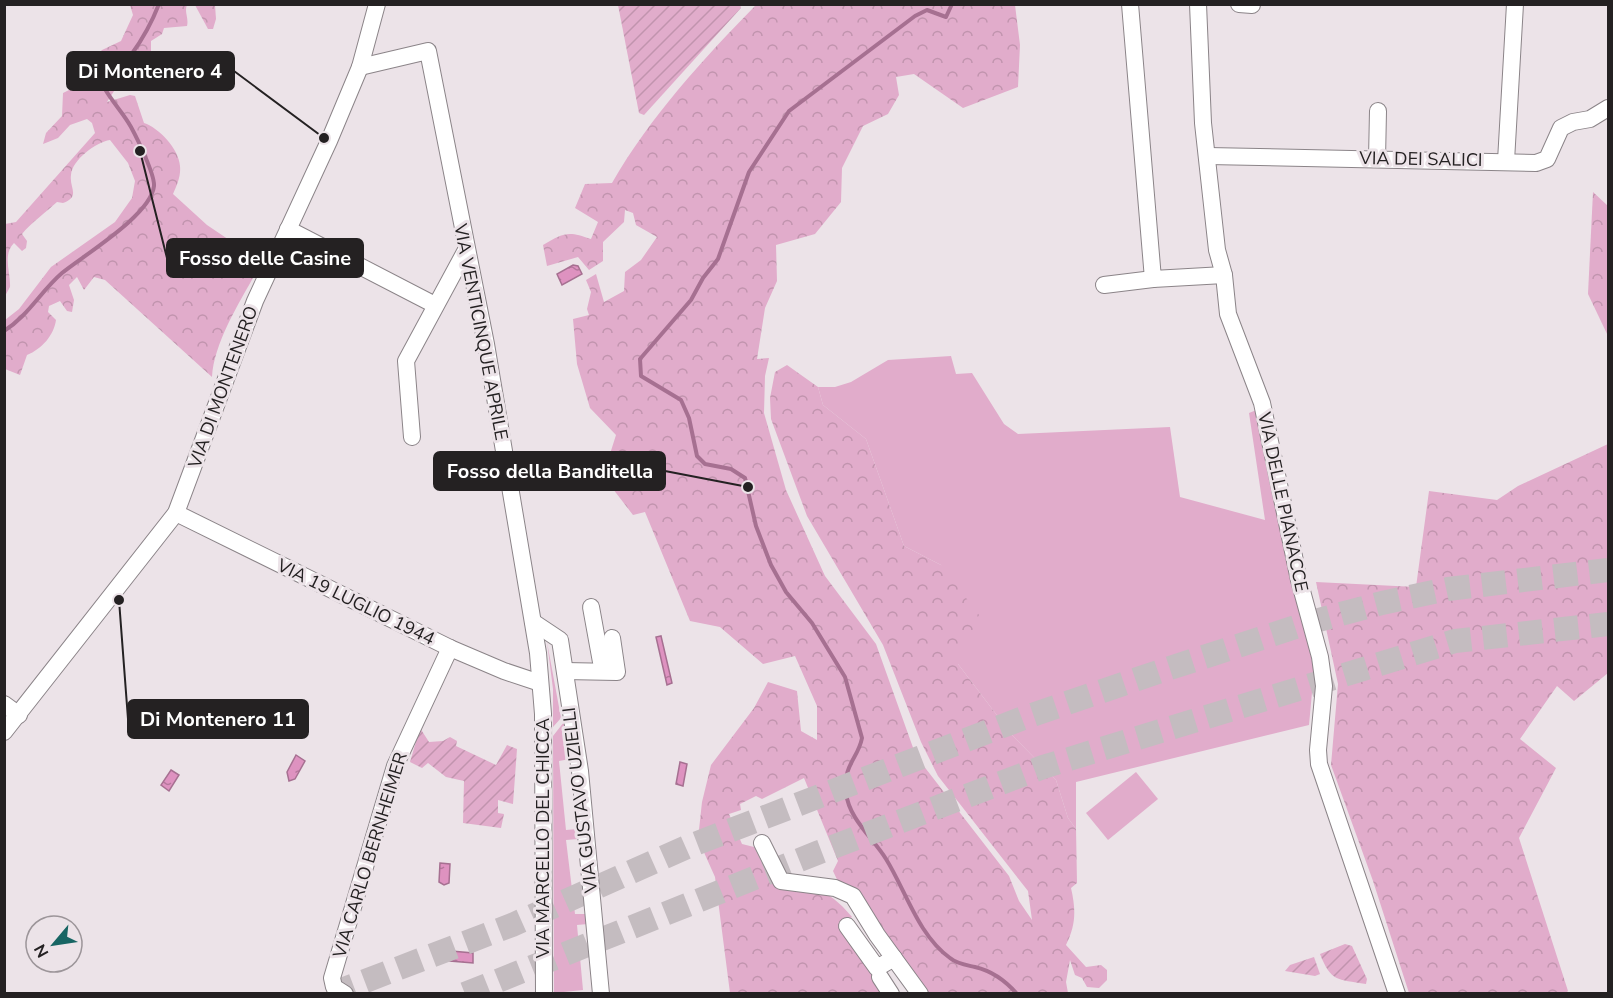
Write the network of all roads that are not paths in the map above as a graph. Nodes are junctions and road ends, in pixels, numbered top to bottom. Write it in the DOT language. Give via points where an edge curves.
graph roads {
  1 [pos="377,4"];
  2 [pos="1130,4"];
  3 [pos="1198,4"];
  4 [pos="1512,13"];
  5 [pos="360,67"];
  6 [pos="1600,109"];
  7 [pos="1378,111"];
  8 [pos="1208,156"];
  9 [pos="1377,159"];
  10 [pos="1506,161"];
  11 [pos="288,229"];
  12 [pos="466,250"];
  13 [pos="1224,275"];
  14 [pos="1153,279"];
  15 [pos="1104,285"];
  16 [pos="435,305"];
  17 [pos="412,437"];
  18 [pos="176,513"];
  19 [pos="591,607"];
  20 [pos="533,622"];
  21 [pos="450,648"];
  22 [pos="565,671"];
  23 [pos="540,683"];
  24 [pos="4,704"];
  25 [pos="19,715"];
  26 [pos="4,732"];
  27 [pos="762,843"];
  28 [pos="847,926"];
  29 [pos="894,958"];
  30 [pos="880,977"];
  31 [pos="345,993"];
  32 [pos="544,993"];
  33 [pos="601,993"];
  34 [pos="891,993"];
  35 [pos="920,993"];
  36 [pos="1396,993"];
  1 -- 5 [label="street, VIA DI MONTENERO"];
  2 -- 14 [label="street"];
  3 -- 8 [label="street, VIA DELLE PIANACCE"];
  4 -- 10 [label="street"];
  5 -- 11 [label="street, VIA DI MONTENERO"];
  5 -- 12 [label="street, VIA VENTICINQUE APRILE" via="428,51"];
  6 -- 10 [label="street, VIA DEI SALICI" via="1561,128 1546,159 1536,163"];
  7 -- 9 [label="street"];
  8 -- 9 [label="street, VIA DEI SALICI" via="1320,153"];
  8 -- 13 [label="street, VIA DELLE PIANACCE" via="1217,250"];
  9 -- 10 [label="street, VIA DEI SALICI" via="1433,155"];
  11 -- 16 [label="street"];
  11 -- 18 [label="street, VIA DI MONTENERO" via="255,301"];
  12 -- 16 [label="street"];
  12 -- 20 [label="street, VIA VENTICINQUE APRILE" via="486,344"];
  13 -- 14 [label="street"];
  13 -- 36 [label="street, VIA DELLE PIANACCE" via="1228,314 1263,403 1299,580 1320,657 1324,686 1319,764"];
  14 -- 15 [label="street"];
  16 -- 17 [label="street" via="406,361"];
  18 -- 21 [label="street, VIA 19 LUGLIO 1944" via="256,547"];
  18 -- 25 [label="street, VIA DI MONTENERO"];
  19 -- 22 [label="street" via="617,672"];
  20 -- 22 [label="street, VIA GUSTAVO UZIELLI" via="560,640"];
  20 -- 23 [label="street, VIA VENTICINQUE APRILE"];
  21 -- 23 [label="street, VIA 19 LUGLIO 1944"];
  21 -- 31 [label="street, VIA CARLO BERNHEIMER" via="395,766 332,978 334,987"];
  22 -- 33 [label="street, VIA GUSTAVO UZIELLI"];
  23 -- 32 [label="street, VIA MARCELLO DEL CHICCA"];
  24 -- 25 [label="street"];
  25 -- 26 [label="street, VIA DI MONTENERO"];
  27 -- 29 [label="street" via="781,881 835,888 853,896"];
  28 -- 29 [label="street" via="877,968"];
  29 -- 35 [label="street"];
  30 -- 34 [label="street"];
}
